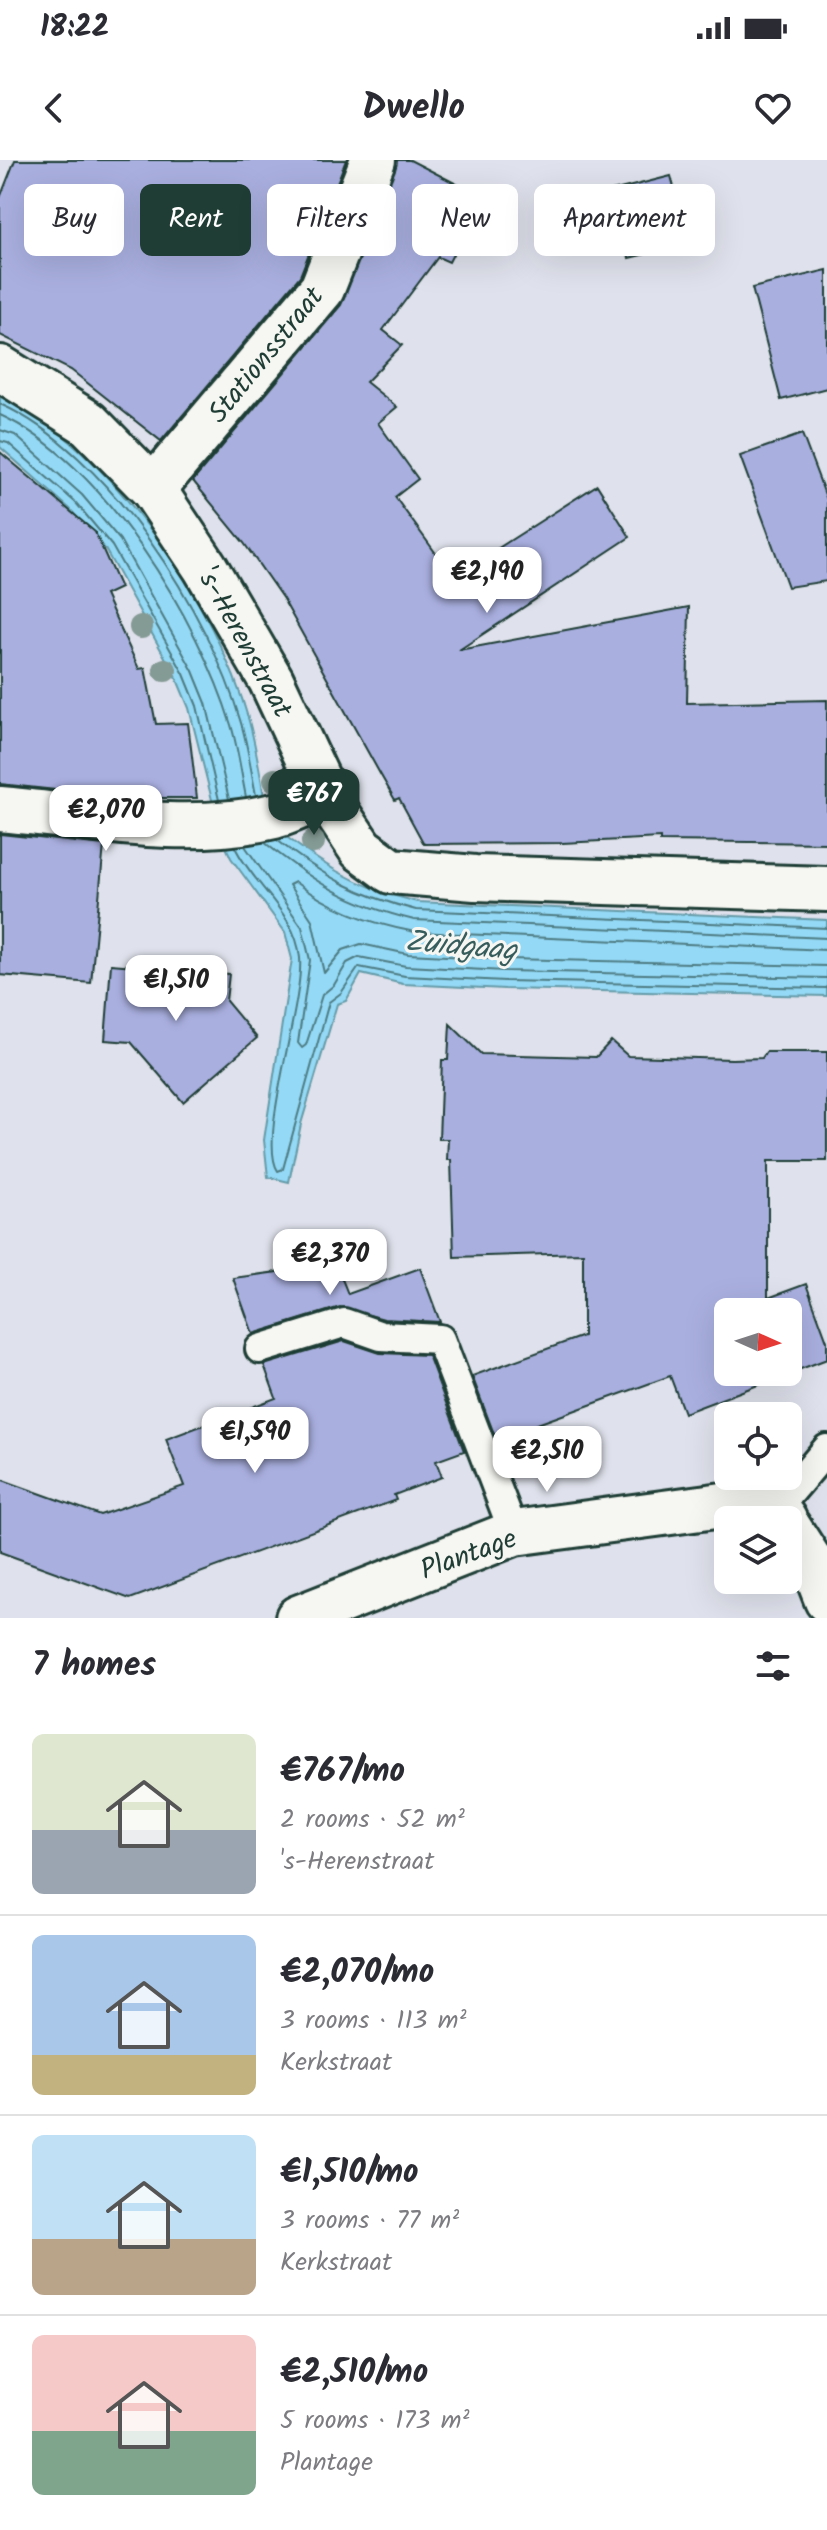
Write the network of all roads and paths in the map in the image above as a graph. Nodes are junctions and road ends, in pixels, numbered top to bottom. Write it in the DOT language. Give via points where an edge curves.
graph roads {
  1 [pos="373,160"];
  2 [pos="0,368"];
  3 [pos="153,489"];
  4 [pos="325,795"];
  5 [pos="0,809"];
  6 [pos="827,889"];
  7 [pos="260,1349"];
  8 [pos="827,1449"];
  9 [pos="714,1506"];
  10 [pos="791,1506"];
  11 [pos="514,1533"];
  12 [pos="802,1548"];
  13 [pos="827,1600"];
  14 [pos="298,1618"];
  1 -- 3 [label="street, Stationsstraat" via="322,289"];
  2 -- 3 [label="street, 's-Herenstraat" via="88,423"];
  3 -- 4 [label="street, 's-Herenstraat" via="271,680"];
  4 -- 5 [label="street" via="276,816 215,825"];
  4 -- 6 [label="street, 's-Herenstraat" via="361,849 391,871"];
  7 -- 11 [label="lane" via="344,1323 381,1336 440,1339"];
  8 -- 10 [label="lane"];
  9 -- 11 [label="street, Plantage"];
  11 -- 14 [label="street, Plantage"];
  12 -- 13 [label="street"];
}
